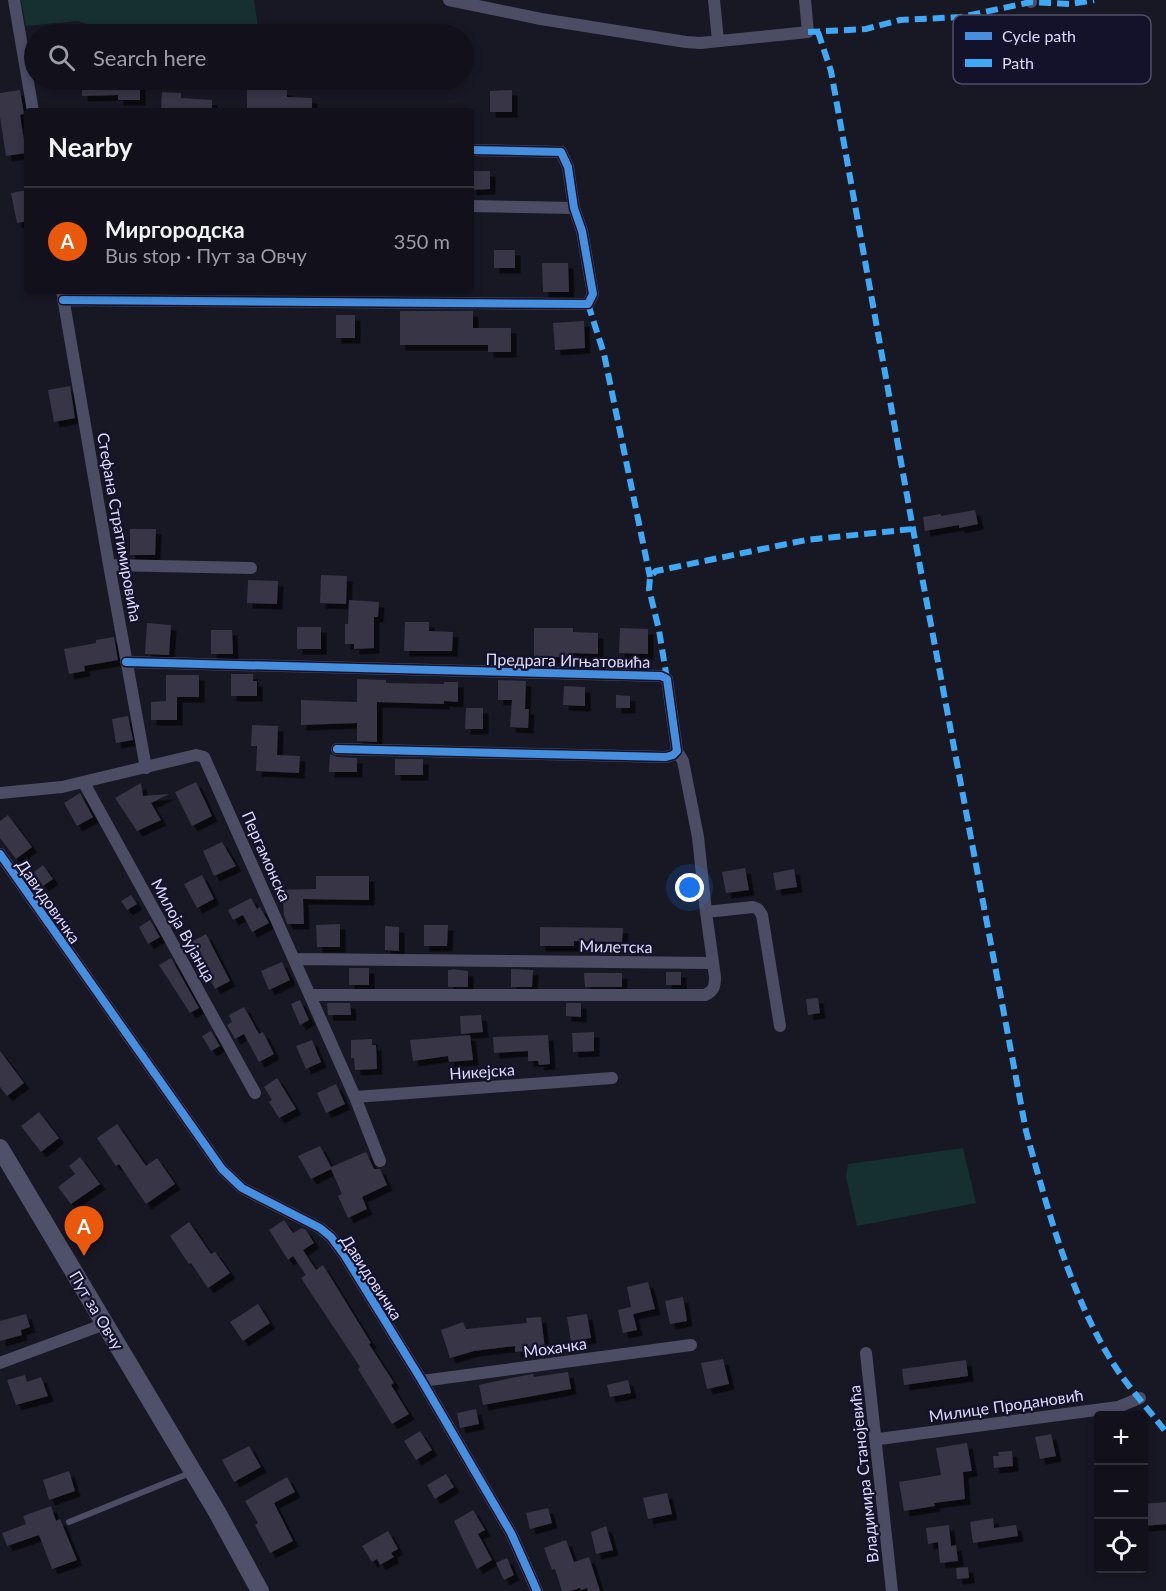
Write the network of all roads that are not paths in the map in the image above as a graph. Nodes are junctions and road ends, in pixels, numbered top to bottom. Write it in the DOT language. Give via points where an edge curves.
graph roads {
  1 [pos="14,0"];
  2 [pos="714,0"];
  3 [pos="805,0"];
  4 [pos="453,1"];
  5 [pos="717,41"];
  6 [pos="24,58"];
  7 [pos="29,90"];
  8 [pos="32,108"];
  9 [pos="474,150"];
  10 [pos="474,206"];
  11 [pos="574,208"];
  12 [pos="63,296"];
  13 [pos="109,565"];
  14 [pos="251,568"];
  15 [pos="126,663"];
  16 [pos="337,749"];
  17 [pos="677,751"];
  18 [pos="146,768"];
  19 [pos="84,783"];
  20 [pos="0,793"];
  21 [pos="0,854"];
  22 [pos="706,912"];
  23 [pos="294,959"];
  24 [pos="712,963"];
  25 [pos="310,995"];
  26 [pos="780,1026"];
  27 [pos="612,1078"];
  28 [pos="255,1093"];
  29 [pos="355,1097"];
  30 [pos="0,1148"];
  31 [pos="381,1161"];
  32 [pos="105,1324"];
  33 [pos="692,1345"];
  34 [pos="866,1353"];
  35 [pos="0,1363"];
  36 [pos="422,1381"];
  37 [pos="1140,1398"];
  38 [pos="876,1442"];
  39 [pos="193,1471"];
  40 [pos="69,1522"];
  41 [pos="260,1591"];
  42 [pos="537,1591"];
  43 [pos="892,1591"];
  1 -- 6 [label="street"];
  2 -- 5 [label="street"];
  3 -- 5 [label="street" via="808,32"];
  4 -- 5 [label="street" via="686,42"];
  7 -- 8 [label="street"];
  9 -- 11 [label="street" via="561,152 568,167"];
  10 -- 11 [label="street"];
  11 -- 12 [label="street" via="593,294 588,304"];
  12 -- 13 [label="street, Стефана Стратимировића"];
  13 -- 14 [label="street"];
  13 -- 15 [label="street, Стефана Стратимировића"];
  15 -- 17 [label="street, Предрага Игњатовића" via="661,676 667,679"];
  15 -- 18 [label="street, Стефана Стратимировића"];
  16 -- 17 [label="street" via="666,757"];
  17 -- 22 [label="street" via="683,761 698,837"];
  18 -- 19 [label="street, Пергамонска"];
  18 -- 23 [label="street, Пергамонска" via="196,755 208,762"];
  19 -- 20 [label="street, Пергамонска"];
  19 -- 28 [label="street, Милоја Вујанца"];
  21 -- 36 [label="street, Давидовичка" via="222,1169 242,1188 309,1221 331,1237"];
  22 -- 24 [label="street"];
  22 -- 26 [label="street" via="745,906 758,909 762,915"];
  23 -- 24 [label="street, Милетска"];
  23 -- 25 [label="street, Пергамонска"];
  24 -- 25 [label="street" via="715,985 705,995"];
  25 -- 29 [label="street, Пергамонска"];
  27 -- 29 [label="street, Никејска"];
  29 -- 31 [label="street, Пергамонска"];
  30 -- 32 [label="street, Пут за Овчу"];
  32 -- 35 [label="street"];
  32 -- 39 [label="street, Пут за Овчу"];
  33 -- 36 [label="street, Мохачка"];
  34 -- 38 [label="street, Владимира Станојевића"];
  36 -- 42 [label="street, Давидовичка" via="511,1533"];
  37 -- 38 [label="street, Милице Продановић" via="1118,1407"];
  38 -- 43 [label="street, Владимира Станојевића"];
  39 -- 40 [label="lane"];
  39 -- 41 [label="street, Пут за Овчу"];
}
